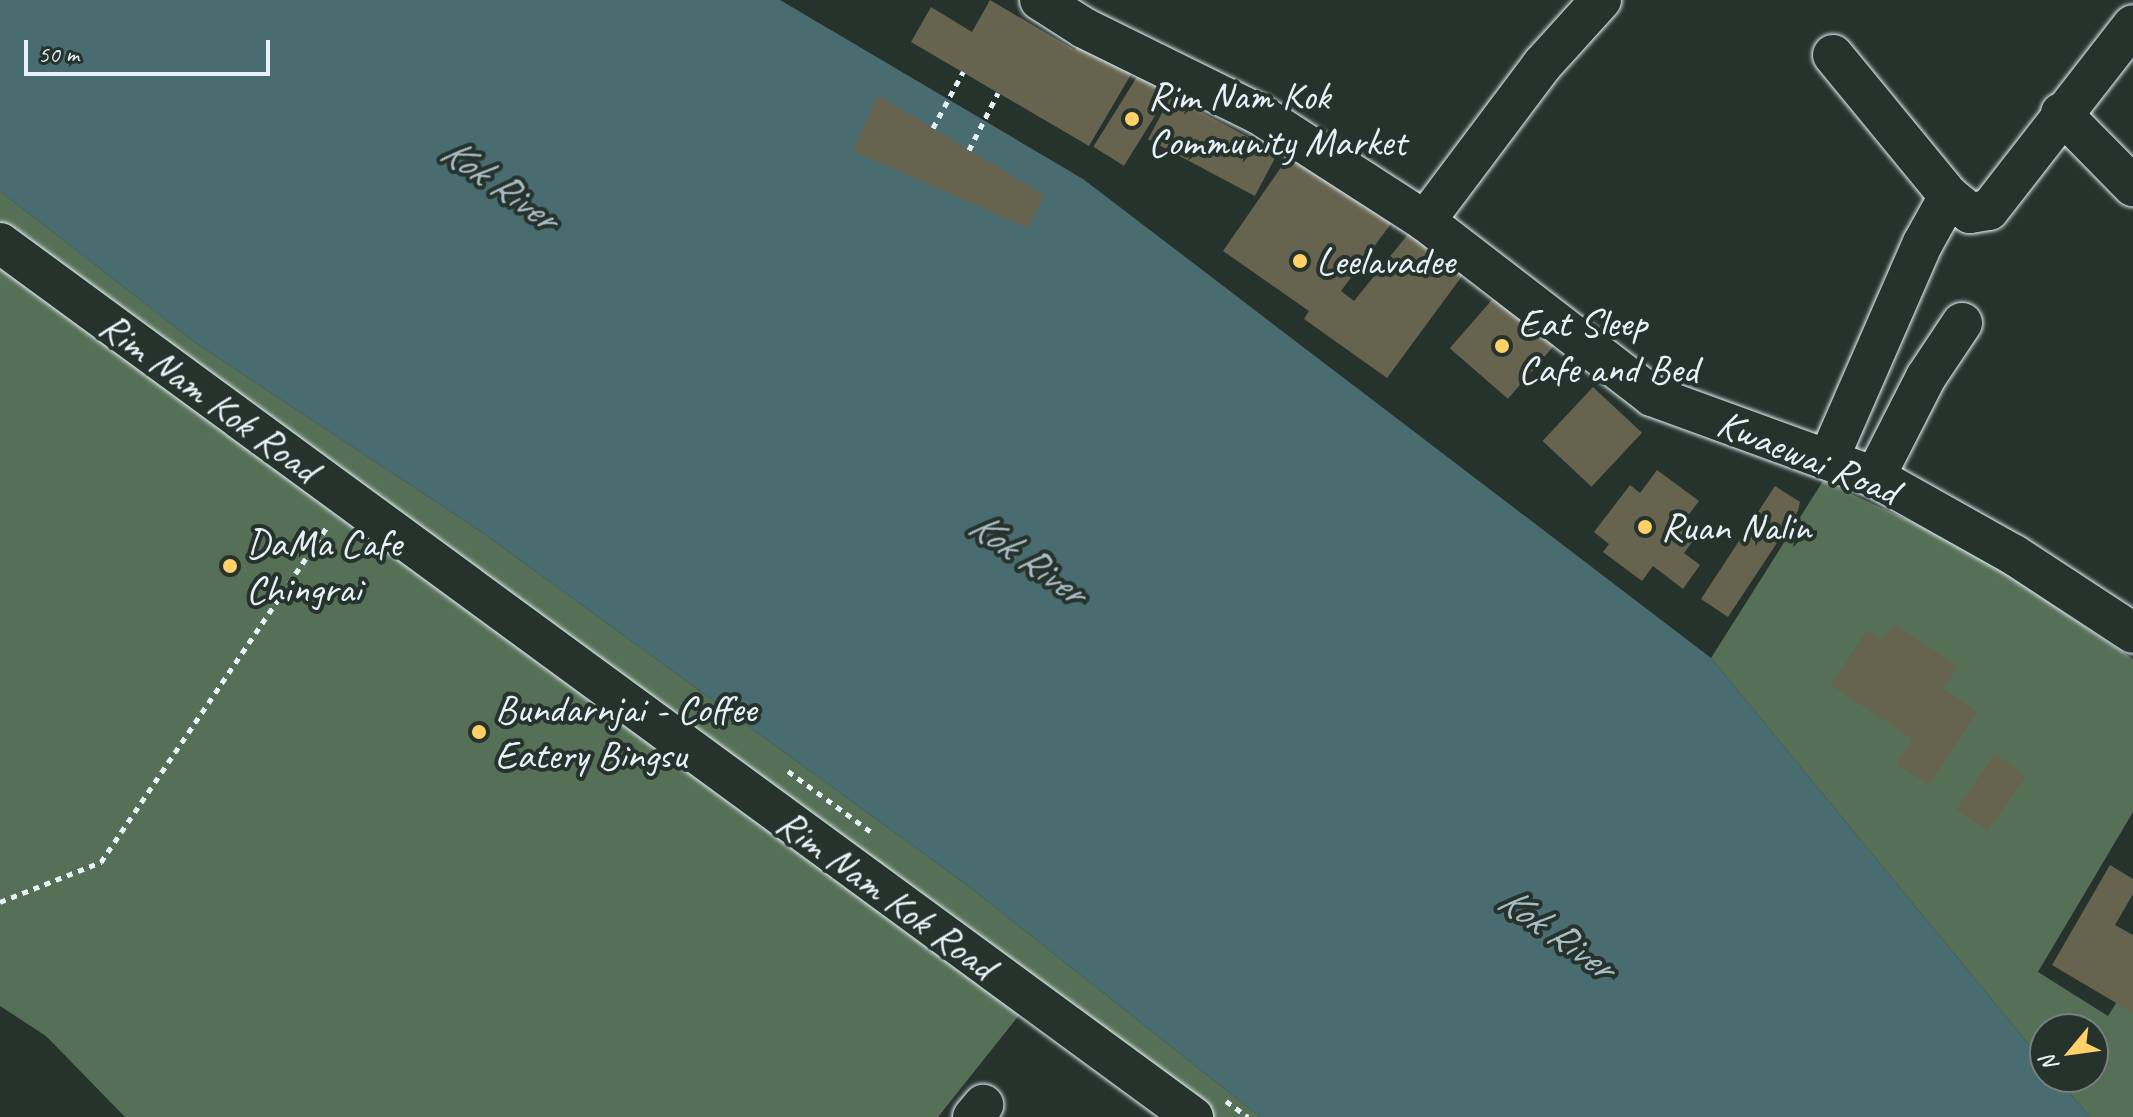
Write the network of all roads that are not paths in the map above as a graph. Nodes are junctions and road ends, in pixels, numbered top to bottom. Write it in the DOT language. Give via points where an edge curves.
graph roads {
  1 [pos="1040,0"];
  2 [pos="1601,0"];
  3 [pos="1076,14"];
  4 [pos="2133,25"];
  5 [pos="1833,55"];
  6 [pos="2061,113"];
  7 [pos="2133,186"];
  8 [pos="1949,196"];
  9 [pos="1425,221"];
  10 [pos="0,243"];
  11 [pos="1962,323"];
  12 [pos="1828,460"];
  13 [pos="1875,477"];
  14 [pos="2133,633"];
  15 [pos="1193,1117"];
  1 -- 3 [label="street, Kwaewai Road"];
  2 -- 9 [label="street" via="1542,65"];
  3 -- 9 [label="street, Kwaewai Road" via="1259,114"];
  4 -- 6 [label="street"];
  5 -- 8 [label="street"];
  6 -- 7 [label="street"];
  6 -- 8 [label="street" via="1989,210 1970,213"];
  8 -- 12 [label="street" via="1923,243"];
  9 -- 12 [label="street, Kwaewai Road" via="1652,396"];
  10 -- 15 [label="street, Rim Nam Kok Road"];
  11 -- 13 [label="street" via="1921,386"];
  12 -- 13 [label="street, Kwaewai Road"];
  13 -- 14 [label="street, Kwaewai Road" via="2014,555"];
}
